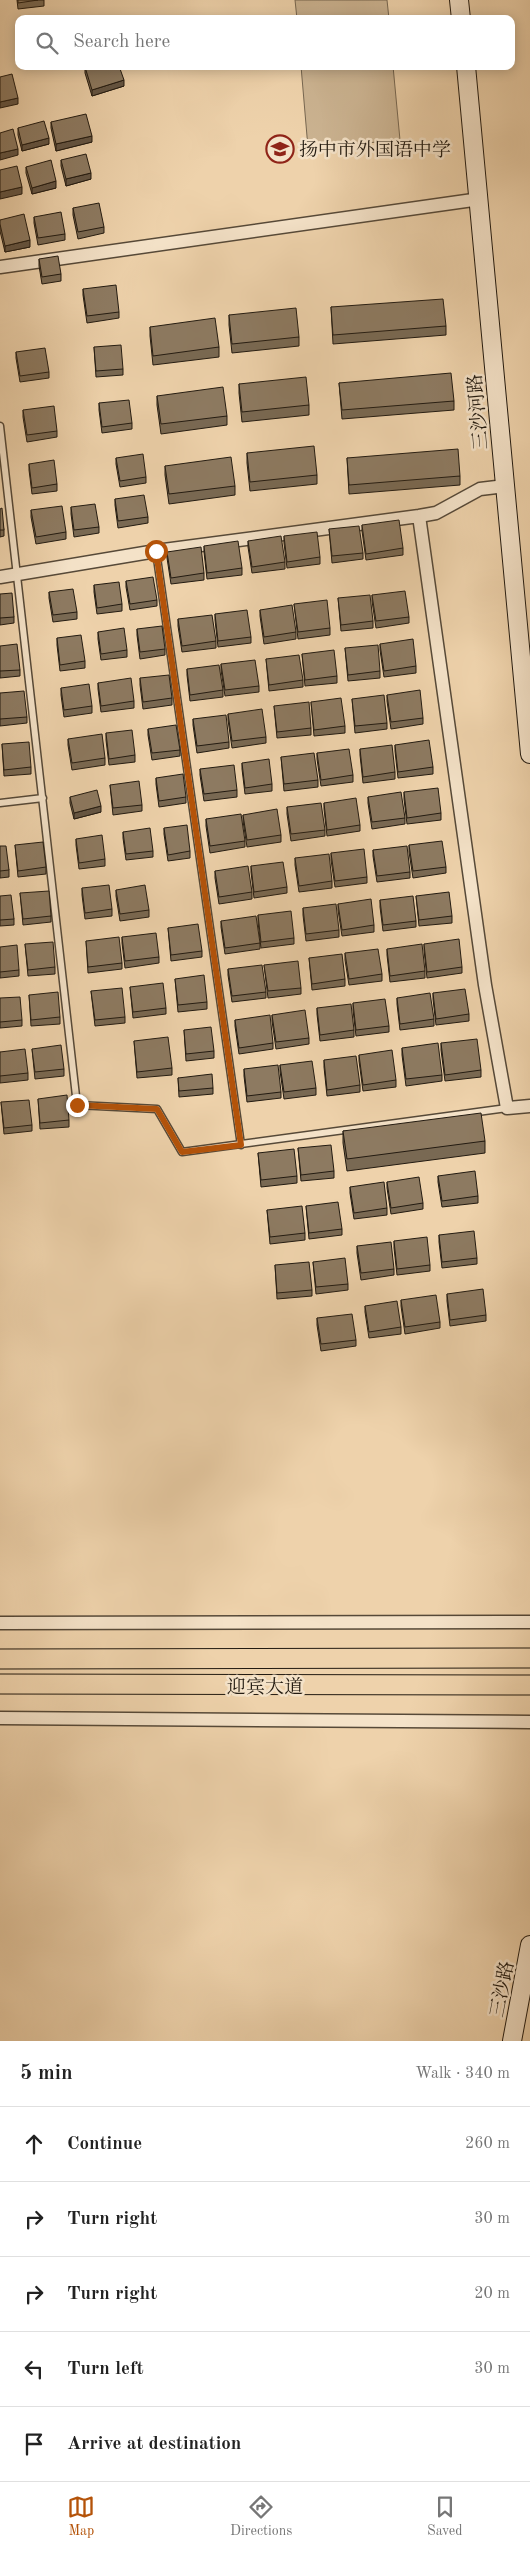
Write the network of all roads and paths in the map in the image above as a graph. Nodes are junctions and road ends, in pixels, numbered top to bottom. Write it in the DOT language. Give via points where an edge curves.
graph roads {
  1 [pos="459,0"];
  2 [pos="461,15"];
  3 [pos="466,70"];
  4 [pos="480,198"];
  5 [pos="0,267"];
  6 [pos="0,426"];
  7 [pos="505,486"];
  8 [pos="419,516"];
  9 [pos="156,551"];
  10 [pos="18,575"];
  11 [pos="0,577"];
  12 [pos="530,754"];
  13 [pos="43,798"];
  14 [pos="0,803"];
  15 [pos="530,1106"];
  16 [pos="508,1108"];
  17 [pos="241,1145"];
  18 [pos="530,1622"];
  19 [pos="0,1623"];
  20 [pos="530,1658"];
  21 [pos="0,1659"];
  22 [pos="286,1660"];
  23 [pos="0,1684"];
  24 [pos="530,1685"];
  25 [pos="286,1686"];
  26 [pos="0,1718"];
  27 [pos="530,1722"];
  28 [pos="530,1945"];
  29 [pos="512,2041"];
  1 -- 2 [label="street"];
  3 -- 4 [label="street, 三沙河路"];
  4 -- 5 [label="street"];
  4 -- 7 [label="street, 三沙河路"];
  6 -- 10 [label="lane"];
  7 -- 8 [label="street" via="480,489 436,512"];
  7 -- 12 [label="street, 三沙河路"];
  8 -- 9 [label="street"];
  8 -- 16 [label="street" via="485,985"];
  9 -- 10 [label="street"];
  9 -- 17 [label="lane"];
  10 -- 11 [label="street"];
  10 -- 13 [label="lane"];
  13 -- 14 [label="lane"];
  13 -- 17 [label="lane" via="77,1105 157,1109 182,1152"];
  15 -- 16 [label="street"];
  16 -- 17 [label="lane"];
  18 -- 19 [label="street"];
  20 -- 22 [label="main road, 迎宾大道"];
  21 -- 22 [label="main road, 迎宾大道"];
  22 -- 25 [label="main road"];
  23 -- 25 [label="main road, 迎宾大道"];
  24 -- 25 [label="main road, 迎宾大道"];
  26 -- 27 [label="street"];
  28 -- 29 [label="street, 三沙路"];
}
